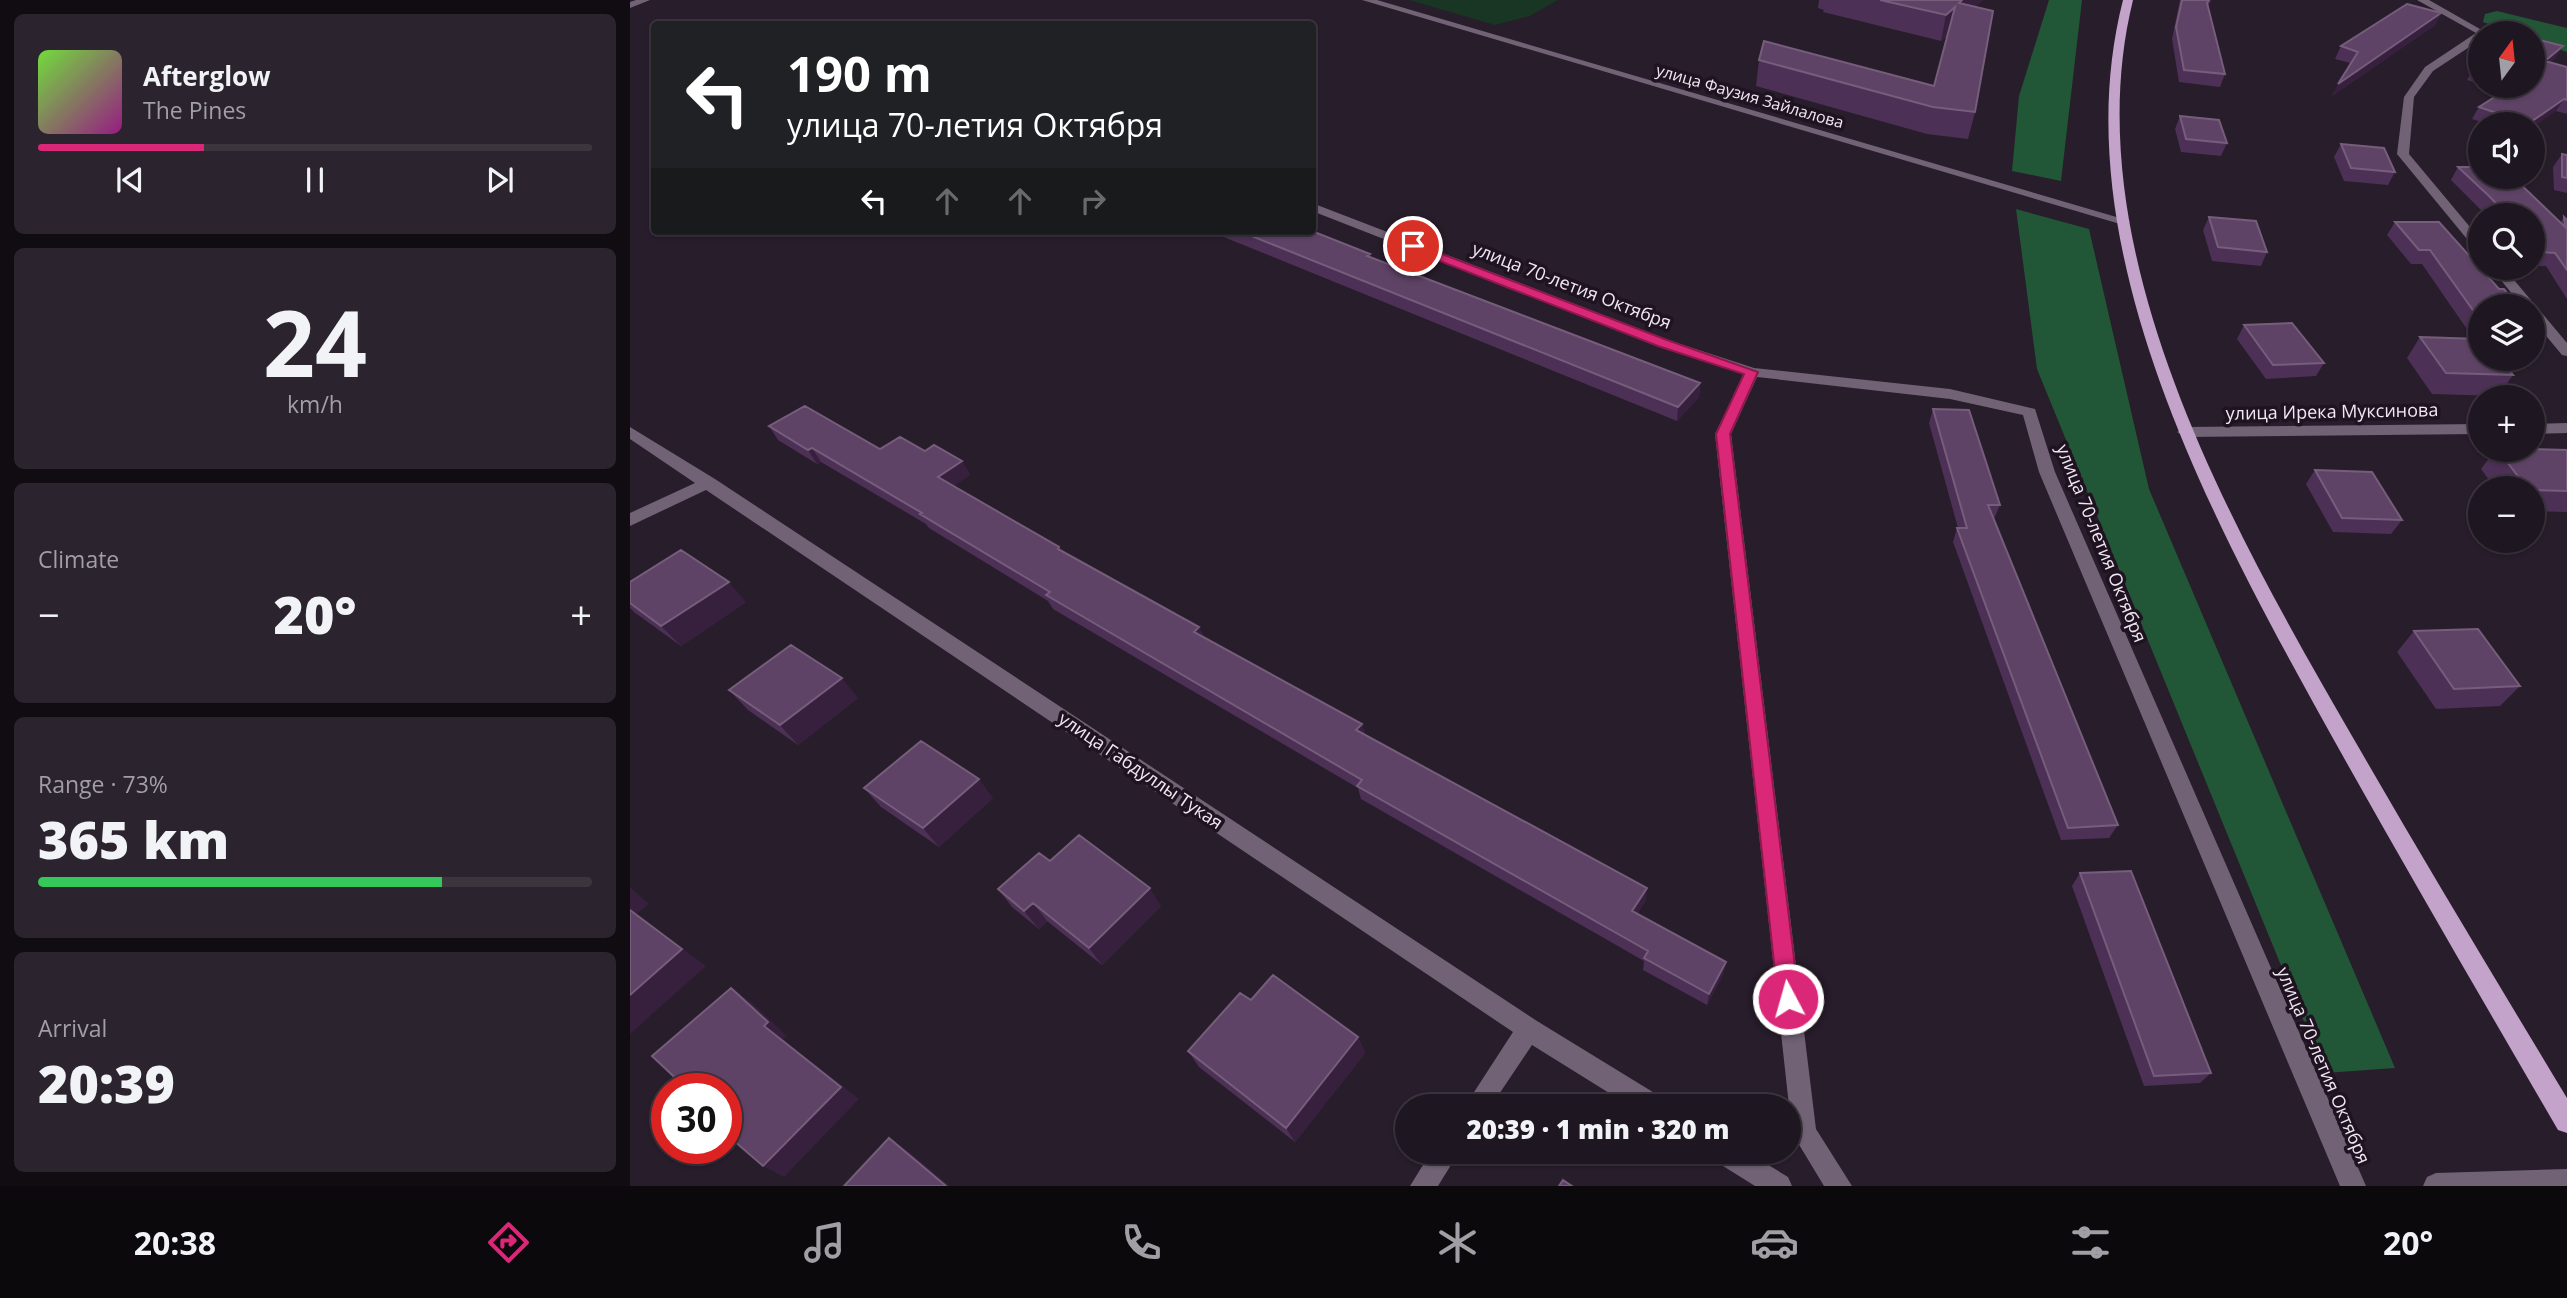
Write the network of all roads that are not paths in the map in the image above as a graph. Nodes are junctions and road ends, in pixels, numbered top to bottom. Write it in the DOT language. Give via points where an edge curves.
graph roads {
  1 [pos="645,0"];
  2 [pos="1367,0"];
  3 [pos="2128,0"];
  4 [pos="2422,0"];
  5 [pos="630,5"];
  6 [pos="2468,27"];
  7 [pos="2468,43"];
  8 [pos="1316,210"];
  9 [pos="2124,221"];
  10 [pos="2468,232"];
  11 [pos="2507,280"];
  12 [pos="2519,294"];
  13 [pos="2545,325"];
  14 [pos="2567,352"];
  15 [pos="1752,372"];
  16 [pos="2567,428"];
  17 [pos="2468,429"];
  18 [pos="2545,429"];
  19 [pos="630,432"];
  20 [pos="2185,432"];
  21 [pos="709,483"];
  22 [pos="630,520"];
  23 [pos="1530,1028"];
  24 [pos="1485,1094"];
  25 [pos="1633,1094"];
  26 [pos="2567,1121"];
  27 [pos="1438,1164"];
  28 [pos="1743,1164"];
  29 [pos="2567,1182"];
  30 [pos="1423,1186"];
  31 [pos="1779,1186"];
  32 [pos="1839,1186"];
  33 [pos="2353,1186"];
  34 [pos="2437,1186"];
  1 -- 5 [label="street"];
  2 -- 9 [label="street, улица Фаузия Зайлалова"];
  3 -- 9 [label="main road" via="2112,69 2115,161"];
  4 -- 6 [label="street"];
  7 -- 10 [label="street" via="2429,69 2409,97 2403,153"];
  8 -- 15 [label="street, улица 70-летия Октября" via="1663,343"];
  9 -- 20 [label="main road" via="2141,306"];
  11 -- 12 [label="street"];
  13 -- 14 [label="street"];
  15 -- 32 [label="street" via="1723,434 1804,1133"];
  15 -- 33 [label="street, улица 70-летия Октября" via="1950,394 2030,412 2047,472"];
  16 -- 18 [label="street"];
  17 -- 20 [label="street, улица Ирека Муксинова"];
  19 -- 21 [label="street, улица Габдуллы Тукая"];
  20 -- 26 [label="main road" via="2256,583 2390,822"];
  21 -- 22 [label="street"];
  21 -- 23 [label="street, улица Габдуллы Тукая"];
  23 -- 24 [label="street"];
  23 -- 25 [label="street, улица Габдуллы Тукая"];
  27 -- 30 [label="street"];
  28 -- 31 [label="street"];
  29 -- 34 [label="street"];
}
